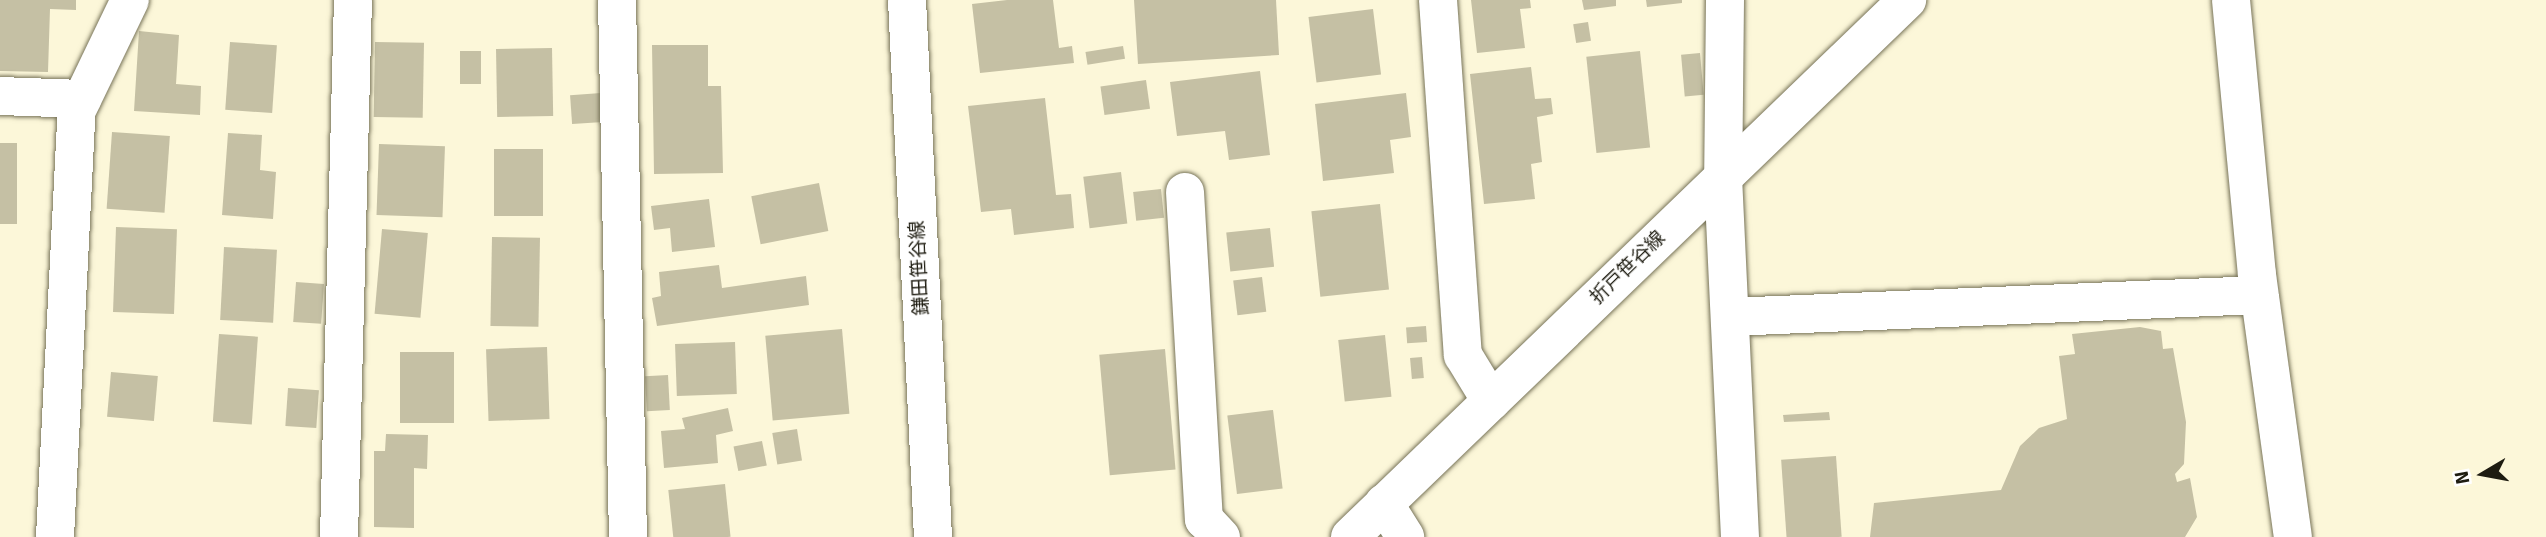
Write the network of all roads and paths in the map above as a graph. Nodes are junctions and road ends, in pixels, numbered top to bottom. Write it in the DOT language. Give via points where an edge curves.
graph roads {
  1 [pos="130,0"];
  2 [pos="353,0"];
  3 [pos="617,0"];
  4 [pos="907,0"];
  5 [pos="1438,0"];
  6 [pos="1725,0"];
  7 [pos="1907,0"];
  8 [pos="2231,0"];
  9 [pos="0,96"];
  10 [pos="82,99"];
  11 [pos="1723,177"];
  12 [pos="1185,192"];
  13 [pos="2260,295"];
  14 [pos="1730,317"];
  15 [pos="1491,401"];
  16 [pos="1384,503"];
  17 [pos="55,537"];
  18 [pos="339,537"];
  19 [pos="628,537"];
  20 [pos="933,537"];
  21 [pos="1221,537"];
  22 [pos="1350,537"];
  23 [pos="1405,537"];
  24 [pos="1740,537"];
  25 [pos="2293,537"];
  1 -- 10 [label="street"];
  2 -- 18 [label="street"];
  3 -- 19 [label="street"];
  4 -- 20 [label="street, 鎌田笹谷線"];
  5 -- 15 [label="street" via="1463,355"];
  6 -- 11 [label="street"];
  7 -- 11 [label="street, 折戸笹谷線"];
  8 -- 13 [label="street"];
  9 -- 10 [label="street"];
  10 -- 17 [label="street"];
  11 -- 14 [label="street"];
  11 -- 15 [label="street, 折戸笹谷線"];
  12 -- 21 [label="street" via="1204,519"];
  13 -- 14 [label="street"];
  13 -- 25 [label="street"];
  14 -- 24 [label="street"];
  15 -- 16 [label="street, 折戸笹谷線"];
  16 -- 22 [label="street, 折戸笹谷線"];
  16 -- 23 [label="street"];
}
